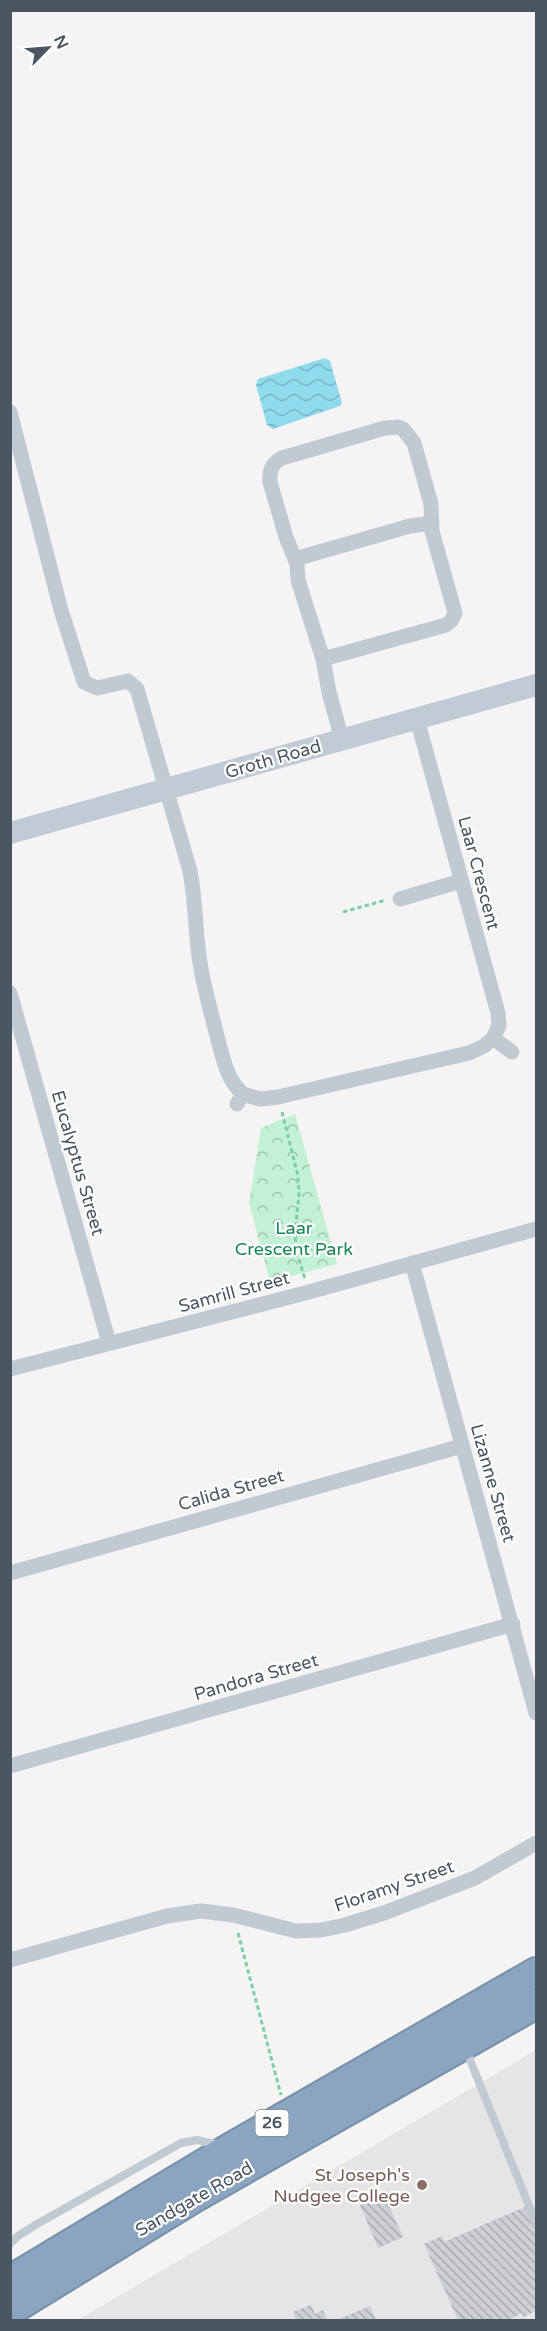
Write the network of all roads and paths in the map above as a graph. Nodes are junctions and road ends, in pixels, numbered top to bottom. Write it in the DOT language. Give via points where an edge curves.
graph roads {
  1 [pos="10,412"];
  2 [pos="432,523"];
  3 [pos="295,559"];
  4 [pos="323,659"];
  5 [pos="537,685"];
  6 [pos="417,719"];
  7 [pos="342,740"];
  8 [pos="166,790"];
  9 [pos="10,833"];
  10 [pos="461,881"];
  11 [pos="400,899"];
  12 [pos="343,912"];
  13 [pos="10,993"];
  14 [pos="13,1015"];
  15 [pos="493,1038"];
  16 [pos="512,1052"];
  17 [pos="278,1097"];
  18 [pos="537,1229"];
  19 [pos="412,1263"];
  20 [pos="309,1292"];
  21 [pos="109,1343"];
  22 [pos="10,1369"];
  23 [pos="462,1446"];
  24 [pos="10,1573"];
  25 [pos="513,1624"];
  26 [pos="537,1713"];
  27 [pos="10,1766"];
  28 [pos="537,1843"];
  29 [pos="233,1915"];
  30 [pos="10,1960"];
  31 [pos="537,1972"];
  32 [pos="537,2004"];
  33 [pos="464,2045"];
  34 [pos="282,2096"];
  35 [pos="228,2149"];
  36 [pos="537,2223"];
  37 [pos="11,2242"];
  38 [pos="10,2280"];
  39 [pos="10,2311"];
  1 -- 8 [label="street" via="81,674 92,687 128,681 135,685"];
  2 -- 3 [label="street"];
  2 -- 3 [label="street" via="431,504 414,443 403,429 385,428 274,464 270,482"];
  2 -- 4 [label="street" via="454,609 451,621"];
  3 -- 4 [label="street"];
  4 -- 7 [label="street"];
  5 -- 6 [label="street, Groth Road"];
  6 -- 7 [label="street, Groth Road"];
  6 -- 10 [label="street, Laar Crescent"];
  7 -- 8 [label="street, Groth Road"];
  8 -- 9 [label="street, Groth Road"];
  8 -- 17 [label="street" via="190,871 200,963 228,1074 240,1099"];
  10 -- 11 [label="street"];
  10 -- 15 [label="street, Laar Crescent" via="498,1013 499,1026"];
  11 -- 12 [label="path" via="381,900"];
  13 -- 14 [label="street, Eucalyptus Street"];
  14 -- 21 [label="street, Eucalyptus Street"];
  15 -- 16 [label="street"];
  15 -- 17 [label="street" via="469,1053"];
  17 -- 20 [label="path" via="298,1176 296,1250"];
  18 -- 19 [label="street, Samrill Street"];
  19 -- 20 [label="street, Samrill Street"];
  19 -- 23 [label="street, Lizanne Street"];
  20 -- 21 [label="street, Samrill Street"];
  21 -- 22 [label="street, Samrill Street"];
  23 -- 24 [label="street, Calida Street"];
  23 -- 25 [label="street, Lizanne Street"];
  25 -- 26 [label="street, Lizanne Street"];
  25 -- 27 [label="street, Pandora Street"];
  28 -- 29 [label="street, Floramy Street" via="475,1878 345,1925 296,1931"];
  29 -- 30 [label="street, Floramy Street" via="201,1911 167,1916"];
  29 -- 34 [label="path"];
  31 -- 35 [label="highway, Sandgate Road / 26"];
  32 -- 33 [label="highway, Sandgate Road / 26"];
  33 -- 36 [label="lane"];
  33 -- 39 [label="highway, Sandgate Road / 26" via="194,2198"];
  35 -- 37 [label="lane, Sandgate Road" via="197,2139 181,2143"];
  35 -- 38 [label="highway, Sandgate Road / 26"];
}
